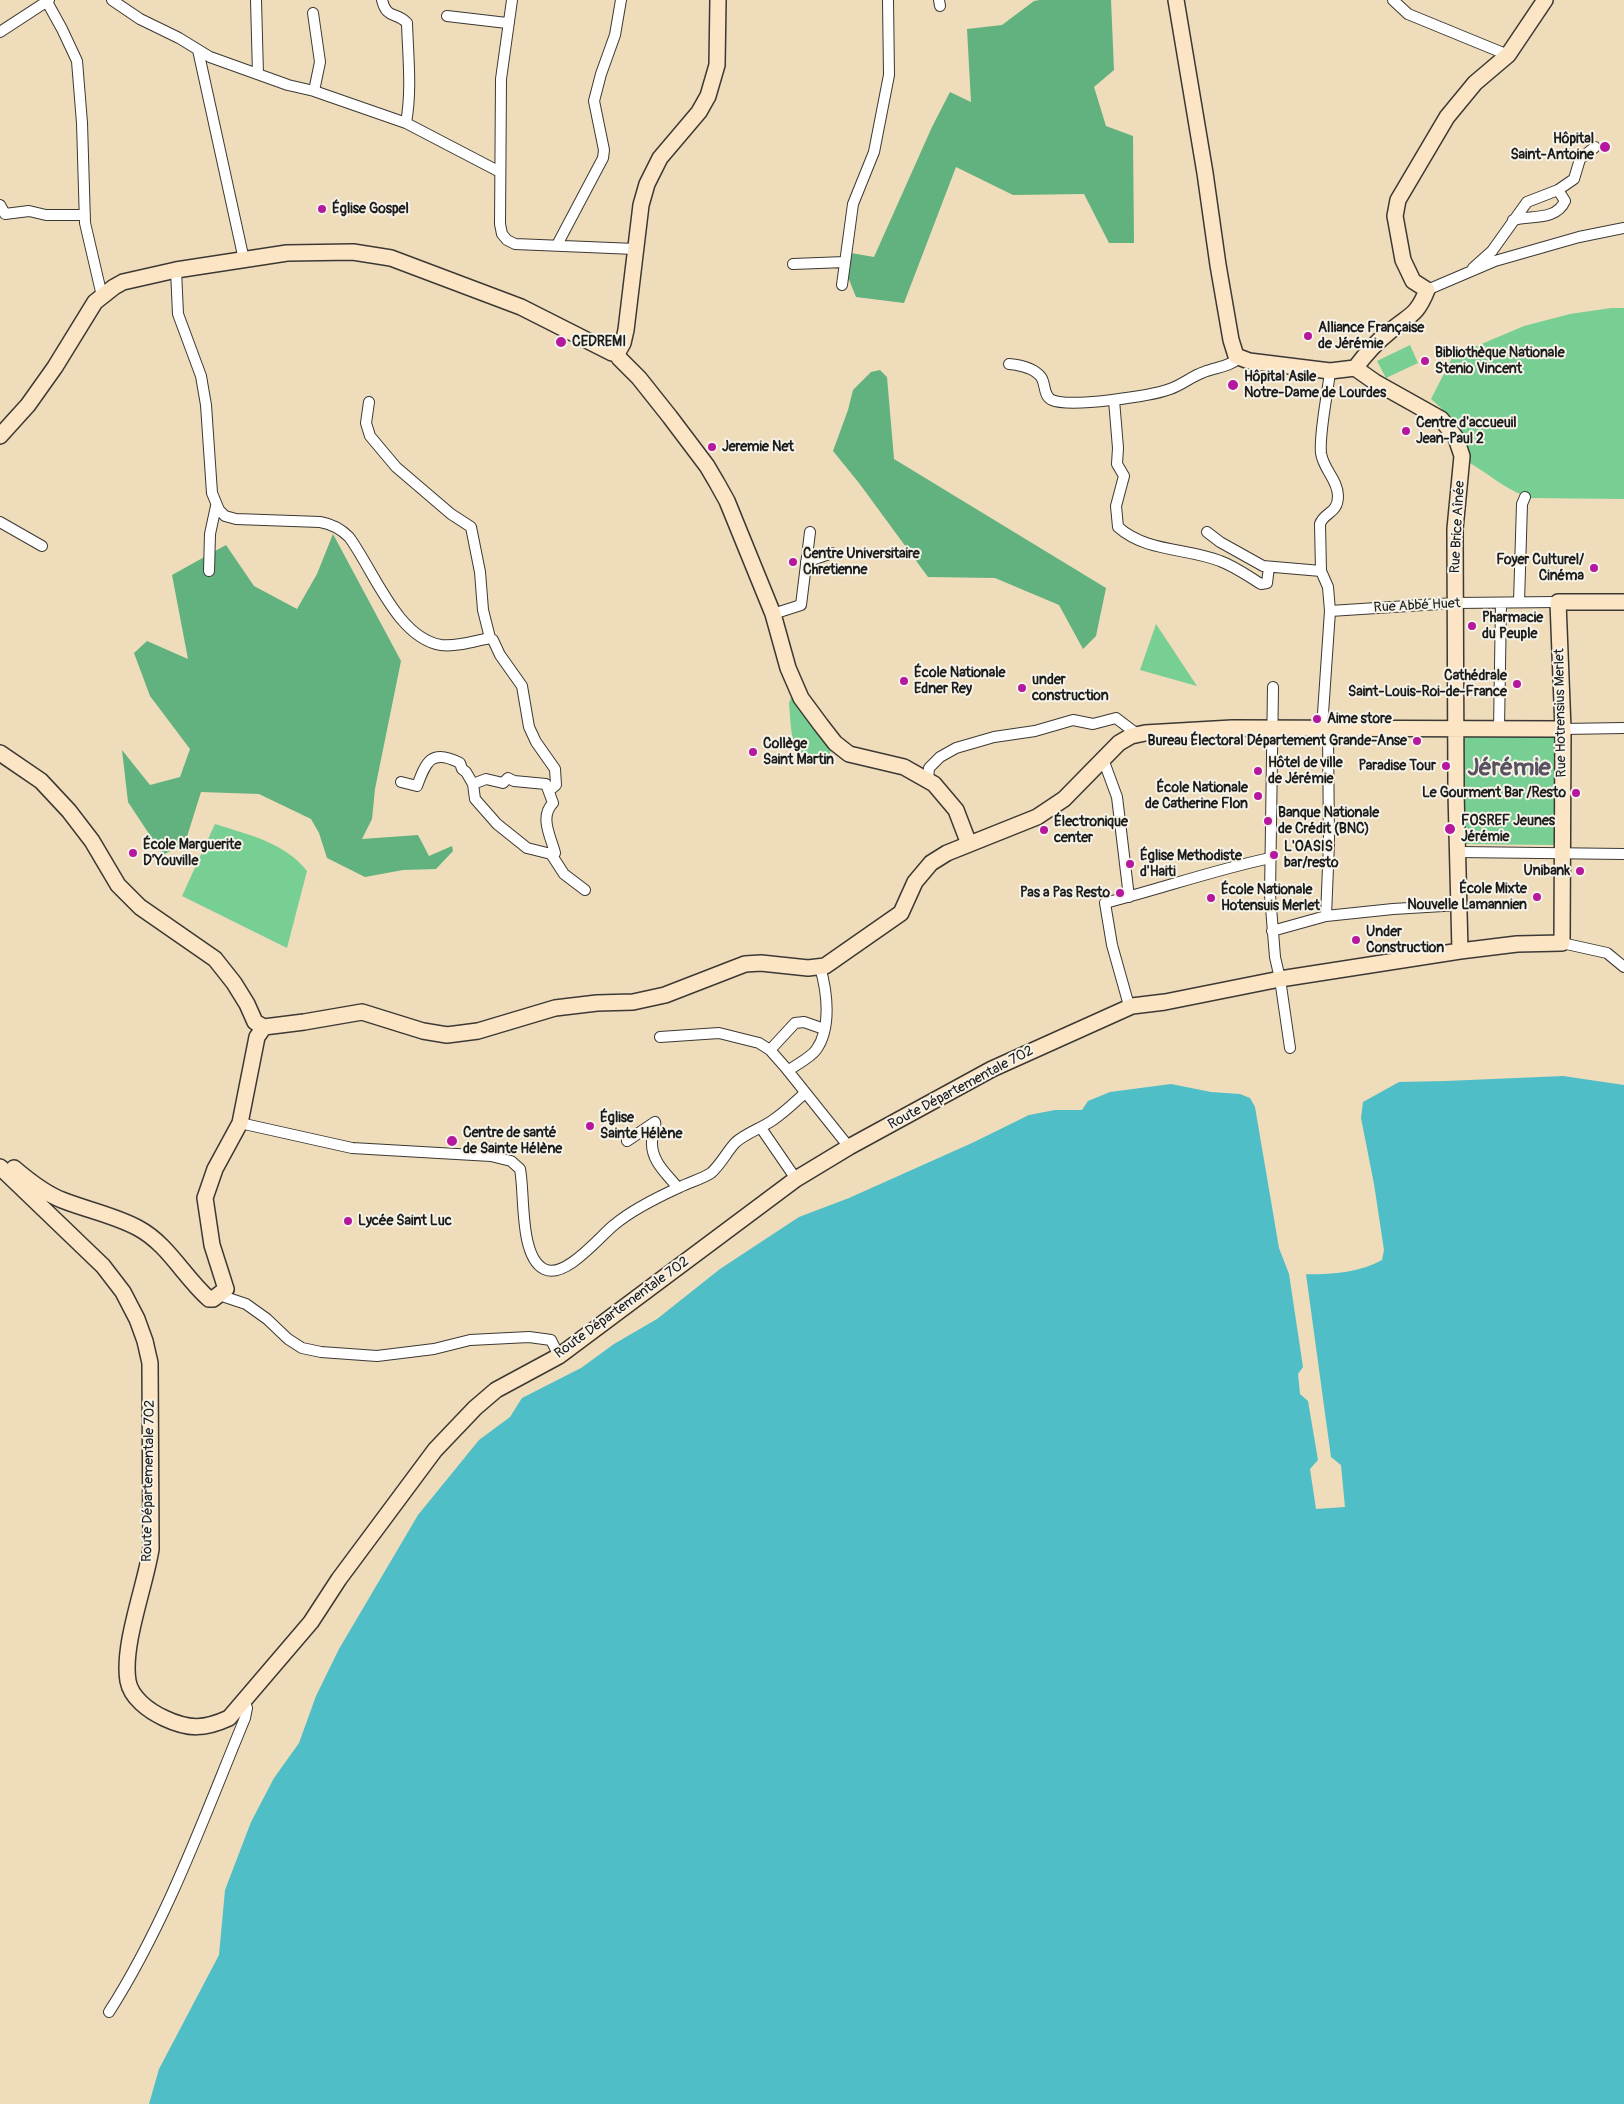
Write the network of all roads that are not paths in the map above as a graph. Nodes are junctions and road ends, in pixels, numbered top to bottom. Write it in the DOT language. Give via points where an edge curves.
graph roads {
  1 [pos="112,0"];
  2 [pos="256,0"];
  3 [pos="382,0"];
  4 [pos="512,0"];
  5 [pos="621,0"];
  6 [pos="718,0"];
  7 [pos="888,0"];
  8 [pos="1176,0"];
  9 [pos="1393,0"];
  10 [pos="1545,0"];
  11 [pos="47,1"];
  12 [pos="313,13"];
  13 [pos="447,16"];
  14 [pos="507,23"];
  15 [pos="0,32"];
  16 [pos="198,50"];
  17 [pos="1508,55"];
  18 [pos="258,74"];
  19 [pos="314,92"];
  20 [pos="406,123"];
  21 [pos="1595,148"];
  22 [pos="500,172"];
  23 [pos="1558,190"];
  24 [pos="0,205"];
  25 [pos="84,215"];
  26 [pos="1513,220"];
  27 [pos="1624,228"];
  28 [pos="557,245"];
  29 [pos="635,249"];
  30 [pos="244,260"];
  31 [pos="845,262"];
  32 [pos="792,264"];
  33 [pos="176,270"];
  34 [pos="1467,274"];
  35 [pos="842,285"];
  36 [pos="1427,290"];
  37 [pos="102,296"];
  38 [pos="616,354"];
  39 [pos="1239,358"];
  40 [pos="1009,364"];
  41 [pos="1355,368"];
  42 [pos="1330,371"];
  43 [pos="1114,400"];
  44 [pos="369,402"];
  45 [pos="0,436"];
  46 [pos="1525,497"];
  47 [pos="216,506"];
  48 [pos="0,522"];
  49 [pos="810,532"];
  50 [pos="1207,532"];
  51 [pos="42,546"];
  52 [pos="832,553"];
  53 [pos="806,562"];
  54 [pos="1269,567"];
  55 [pos="209,570"];
  56 [pos="1321,571"];
  57 [pos="1500,602"];
  58 [pos="1520,602"];
  59 [pos="1558,602"];
  60 [pos="1624,602"];
  61 [pos="1455,603"];
  62 [pos="1330,611"];
  63 [pos="773,614"];
  64 [pos="490,638"];
  65 [pos="1273,687"];
  66 [pos="1273,728"];
  67 [pos="1322,728"];
  68 [pos="1624,728"];
  69 [pos="1456,729"];
  70 [pos="1499,729"];
  71 [pos="1563,729"];
  72 [pos="1137,734"];
  73 [pos="0,753"];
  74 [pos="1104,759"];
  75 [pos="928,780"];
  76 [pos="401,782"];
  77 [pos="472,784"];
  78 [pos="549,790"];
  79 [pos="969,844"];
  80 [pos="1459,852"];
  81 [pos="1562,854"];
  82 [pos="1624,854"];
  83 [pos="553,857"];
  84 [pos="1270,858"];
  85 [pos="586,890"];
  86 [pos="1129,897"];
  87 [pos="1460,905"];
  88 [pos="1326,916"];
  89 [pos="1272,931"];
  90 [pos="1562,943"];
  91 [pos="1460,950"];
  92 [pos="820,967"];
  93 [pos="1624,967"];
  94 [pos="1280,979"];
  95 [pos="1132,1006"];
  96 [pos="264,1027"];
  97 [pos="824,1029"];
  98 [pos="660,1037"];
  99 [pos="1290,1048"];
  100 [pos="770,1050"];
  101 [pos="788,1070"];
  102 [pos="805,1093"];
  103 [pos="240,1123"];
  104 [pos="761,1128"];
  105 [pos="627,1141"];
  106 [pos="849,1147"];
  107 [pos="0,1160"];
  108 [pos="0,1167"];
  109 [pos="796,1179"];
  110 [pos="678,1188"];
  111 [pos="226,1288"];
  112 [pos="559,1356"];
  113 [pos="244,1700"];
  114 [pos="109,2012"];
  1 -- 16 [label="street"];
  2 -- 18 [label="street"];
  3 -- 20 [label="street" via="385,11 407,23 410,106"];
  4 -- 14 [label="street"];
  5 -- 28 [label="street" via="615,35 594,101 603,158"];
  6 -- 29 [label="street" via="719,43 714,78 698,112 668,146 653,170 642,205"];
  7 -- 31 [label="street" via="889,75 874,152 853,204"];
  8 -- 39 [label="street" via="1231,340"];
  9 -- 17 [label="street" via="1408,14"];
  10 -- 17 [label="street"];
  11 -- 15 [label="street"];
  11 -- 25 [label="street" via="77,61"];
  12 -- 19 [label="street" via="320,62"];
  13 -- 14 [label="street"];
  14 -- 22 [label="street" via="501,79"];
  16 -- 18 [label="street"];
  16 -- 30 [label="street"];
  17 -- 36 [label="street" via="1475,82 1447,117 1398,200 1395,216 1403,260 1413,281"];
  18 -- 19 [label="street"];
  19 -- 20 [label="street"];
  20 -- 22 [label="street"];
  21 -- 23 [label="street" via="1580,159 1574,179"];
  22 -- 28 [label="street" via="502,234 515,244"];
  23 -- 26 [label="street" via="1526,202"];
  23 -- 26 [label="street" via="1565,201 1554,214"];
  24 -- 25 [label="street" via="5,214 29,211 46,215"];
  25 -- 37 [label="street"];
  26 -- 34 [label="street" via="1492,251"];
  27 -- 34 [label="street" via="1579,237 1504,259"];
  28 -- 29 [label="street"];
  29 -- 38 [label="street" via="624,343"];
  30 -- 33 [label="street"];
  30 -- 38 [label="street" via="321,251 392,258 521,307"];
  31 -- 32 [label="street"];
  31 -- 35 [label="street"];
  33 -- 37 [label="street" via="123,282"];
  33 -- 47 [label="street" via="178,314 201,376 206,405 211,482"];
  34 -- 36 [label="street"];
  36 -- 41 [label="street" via="1420,307 1389,331"];
  37 -- 45 [label="street" via="28,405"];
  38 -- 63 [label="street" via="639,378 707,466 727,501"];
  39 -- 42 [label="street"];
  39 -- 43 [label="street" via="1232,364 1204,372 1172,389 1150,396"];
  40 -- 43 [label="street" via="1030,369 1041,377 1053,401"];
  41 -- 42 [label="street"];
  41 -- 61 [label="street, Rue Brice Aînée" via="1441,419 1460,447"];
  42 -- 56 [label="street" via="1321,452 1338,496 1334,510 1320,524"];
  43 -- 54 [label="street" via="1117,464 1124,476 1116,506 1118,527 1126,535 1162,548 1222,561 1260,584 1267,583"];
  44 -- 64 [label="street" via="366,423 370,436 396,467 471,527"];
  46 -- 58 [label="street" via="1522,504"];
  47 -- 55 [label="street" via="210,534"];
  47 -- 64 [label="street" via="225,516 236,519 332,524 349,537 396,612 416,634 440,645"];
  48 -- 51 [label="street"];
  49 -- 53 [label="street"];
  50 -- 54 [label="street" via="1228,547"];
  52 -- 53 [label="street"];
  53 -- 63 [label="street" via="801,604"];
  54 -- 56 [label="street"];
  56 -- 62 [label="street" via="1328,587"];
  57 -- 58 [label="street, Rue Abbé Huet"];
  57 -- 61 [label="street, Rue Abbé Huet"];
  57 -- 70 [label="street"];
  58 -- 59 [label="street, Rue Abbé Huet"];
  59 -- 60 [label="street, Rue Abbé Huet"];
  59 -- 71 [label="street, Rue Hotrensius Merlet"];
  61 -- 62 [label="street, Rue Abbé Huet"];
  61 -- 69 [label="street, Rue Brice Aînée"];
  62 -- 67 [label="street"];
  63 -- 75 [label="street" via="788,668 801,698 835,742 849,754 904,767"];
  64 -- 78 [label="street" via="522,686 529,726 555,769 556,785"];
  65 -- 66 [label="street"];
  66 -- 67 [label="street"];
  66 -- 72 [label="street"];
  66 -- 84 [label="street"];
  67 -- 69 [label="street"];
  67 -- 88 [label="street" via="1328,735"];
  68 -- 71 [label="street"];
  69 -- 70 [label="street"];
  69 -- 80 [label="street, Rue Brice Aînée"];
  70 -- 71 [label="street"];
  71 -- 81 [label="street, Rue Hotrensius Merlet"];
  72 -- 74 [label="street" via="1119,743"];
  72 -- 75 [label="street" via="1116,718 1093,724 1073,720 956,748 929,768"];
  73 -- 96 [label="street" via="41,781 69,811 92,841 118,885 140,907 215,959 234,983 255,1022"];
  74 -- 79 [label="street" via="1064,799 1037,817"];
  74 -- 86 [label="street" via="1117,797"];
  75 -- 79 [label="street" via="942,791 956,810"];
  76 -- 77 [label="street" via="418,786 425,764 430,759 445,757 460,763"];
  77 -- 78 [label="street" via="486,779 503,783 508,778 546,784"];
  77 -- 83 [label="street" via="475,799 497,824 527,848 552,854"];
  78 -- 83 [label="street" via="553,803 546,818 555,853"];
  79 -- 92 [label="street" via="931,863 915,882 901,913 839,958"];
  80 -- 81 [label="street"];
  80 -- 87 [label="street, Rue Brice Aînée"];
  81 -- 82 [label="street"];
  81 -- 90 [label="street, Rue Hotrensius Merlet"];
  83 -- 85 [label="street" via="564,874"];
  84 -- 86 [label="street"];
  84 -- 89 [label="street"];
  86 -- 95 [label="street" via="1105,903 1112,945 1128,1002"];
  87 -- 88 [label="street"];
  87 -- 91 [label="street, Rue Brice Aînée"];
  88 -- 89 [label="street"];
  89 -- 94 [label="street"];
  90 -- 91 [label="street, Route Départementale 702"];
  90 -- 93 [label="street" via="1607,953"];
  91 -- 94 [label="street, Route Départementale 702"];
  92 -- 96 [label="street" via="745,964 665,995 633,1002 555,1008 478,1031 447,1035 362,1012"];
  92 -- 97 [label="street" via="824,981"];
  94 -- 95 [label="street, Route Départementale 702"];
  94 -- 99 [label="street"];
  95 -- 106 [label="street, Route Départementale 702" via="992,1069"];
  96 -- 103 [label="street" via="257,1037"];
  97 -- 100 [label="street" via="804,1022 795,1023"];
  97 -- 101 [label="street" via="815,1051"];
  98 -- 100 [label="street" via="719,1033 759,1043"];
  100 -- 101 [label="street"];
  101 -- 102 [label="street"];
  102 -- 104 [label="street"];
  102 -- 106 [label="street"];
  103 -- 110 [label="street" via="352,1148 491,1156 511,1161 520,1169 531,1253 535,1262 547,1270 554,1271 569,1264 625,1216"];
  103 -- 111 [label="street" via="205,1198 212,1245"];
  104 -- 109 [label="street"];
  104 -- 110 [label="street" via="735,1143 709,1174"];
  105 -- 110 [label="street" via="655,1122 654,1157"];
  106 -- 109 [label="street, Route Départementale 702"];
  107 -- 111 [label="street" via="60,1199 139,1228 158,1243 209,1299"];
  108 -- 113 [label="street, Route Départementale 702" via="103,1266 123,1292 145,1341 150,1363 151,1549 131,1640 128,1682 137,1699 154,1714 175,1724 196,1728 229,1718"];
  109 -- 112 [label="street, Route Départementale 702"];
  111 -- 112 [label="street" via="225,1297 246,1304 302,1348 321,1352 377,1356 434,1349 470,1340 529,1337 551,1340"];
  112 -- 113 [label="street, Route Départementale 702" via="496,1390 474,1408 435,1450 338,1580 311,1622"];
  113 -- 114 [label="street" via="248,1708 245,1718 185,1864 160,1921"];
}
